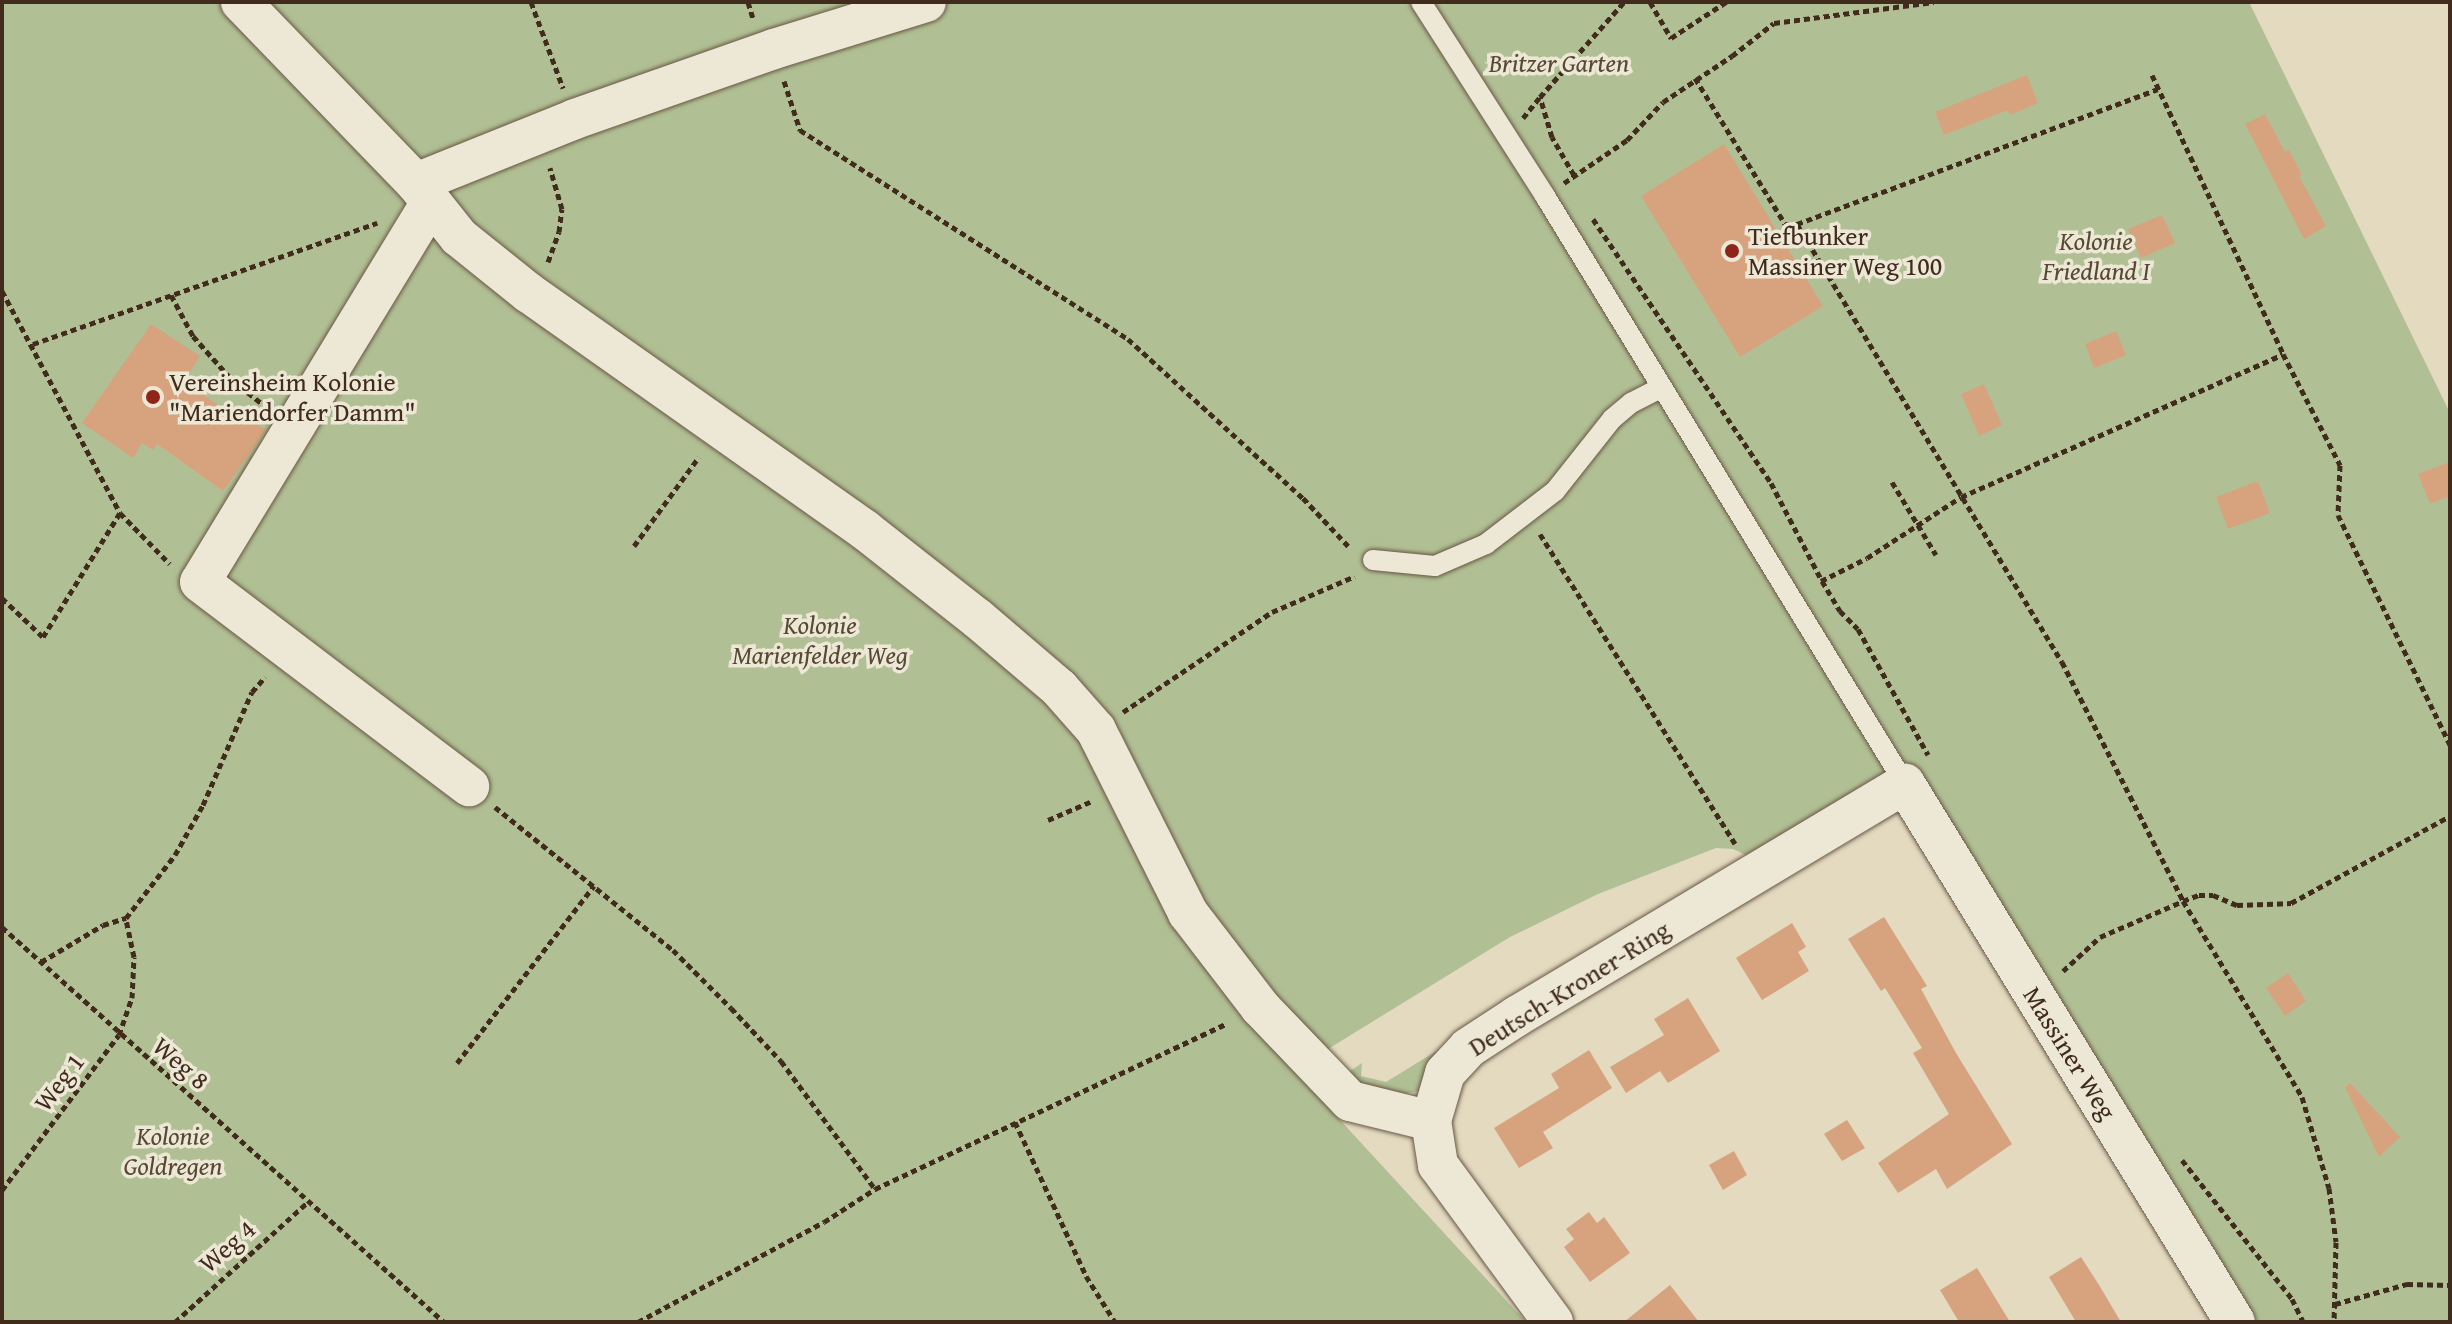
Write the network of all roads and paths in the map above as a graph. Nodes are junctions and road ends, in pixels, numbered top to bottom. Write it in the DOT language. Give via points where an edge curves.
graph roads {
  1 [pos="241,2"];
  2 [pos="531,2"];
  3 [pos="926,2"];
  4 [pos="1421,2"];
  5 [pos="1624,2"];
  6 [pos="1650,2"];
  7 [pos="1726,2"];
  8 [pos="1934,2"];
  9 [pos="774,49"];
  10 [pos="2152,75"];
  11 [pos="1695,78"];
  12 [pos="2158,89"];
  13 [pos="1540,97"];
  14 [pos="575,119"];
  15 [pos="1522,119"];
  16 [pos="536,134"];
  17 [pos="1574,175"];
  18 [pos="423,193"];
  19 [pos="1571,197"];
  20 [pos="1582,208"];
  21 [pos="1797,224"];
  22 [pos="2,291"];
  23 [pos="529,293"];
  24 [pos="171,295"];
  25 [pos="5,301"];
  26 [pos="33,344"];
  27 [pos="2283,354"];
  28 [pos="1660,388"];
  29 [pos="292,426"];
  30 [pos="721,426"];
  31 [pos="1892,482"];
  32 [pos="1961,497"];
  33 [pos="120,513"];
  34 [pos="1528,514"];
  35 [pos="1917,523"];
  36 [pos="634,546"];
  37 [pos="1936,555"];
  38 [pos="1373,560"];
  39 [pos="1822,581"];
  40 [pos="200,582"];
  41 [pos="1790,597"];
  42 [pos="2,598"];
  43 [pos="286,649"];
  44 [pos="1096,730"];
  45 [pos="2450,745"];
  46 [pos="1920,775"];
  47 [pos="469,786"];
  48 [pos="1126,787"];
  49 [pos="2450,816"];
  50 [pos="1048,820"];
  51 [pos="1740,852"];
  52 [pos="594,886"];
  53 [pos="2183,901"];
  54 [pos="126,918"];
  55 [pos="2,927"];
  56 [pos="2055,958"];
  57 [pos="41,962"];
  58 [pos="2063,971"];
  59 [pos="2071,984"];
  60 [pos="1260,1007"];
  61 [pos="119,1035"];
  62 [pos="457,1063"];
  63 [pos="1431,1121"];
  64 [pos="1015,1122"];
  65 [pos="2176,1154"];
  66 [pos="875,1189"];
  67 [pos="2,1190"];
  68 [pos="308,1202"];
  69 [pos="2450,1285"];
  70 [pos="2335,1304"];
  71 [pos="175,1322"];
  72 [pos="444,1322"];
  73 [pos="638,1322"];
  74 [pos="1115,1322"];
  75 [pos="1553,1322"];
  76 [pos="2235,1322"];
  77 [pos="2303,1322"];
  78 [pos="2334,1322"];
  1 -- 18 [label="street"];
  2 -- 14 [label="path"];
  3 -- 9 [label="street"];
  4 -- 28 [label="lane"];
  5 -- 13 [label="path"];
  6 -- 7 [label="path" via="1671,38"];
  8 -- 11 [label="path" via="1774,23"];
  9 -- 14 [label="street"];
  9 -- 38 [label="path" via="800,130 1128,339 1303,498 1345,545"];
  10 -- 12 [label="path"];
  11 -- 17 [label="path" via="1627,140"];
  11 -- 21 [label="path" via="1785,224"];
  12 -- 21 [label="path"];
  12 -- 27 [label="path"];
  13 -- 15 [label="path"];
  13 -- 17 [label="path" via="1552,137"];
  14 -- 16 [label="street"];
  16 -- 18 [label="street"];
  16 -- 23 [label="path" via="562,209 548,263"];
  17 -- 19 [label="path" via="1560,186"];
  18 -- 23 [label="street" via="459,237"];
  18 -- 24 [label="path"];
  18 -- 29 [label="street"];
  20 -- 39 [label="path" via="1603,230 1735,426"];
  21 -- 32 [label="path"];
  22 -- 25 [label="path"];
  23 -- 30 [label="street"];
  24 -- 26 [label="path"];
  24 -- 29 [label="path" via="193,336 232,380"];
  25 -- 26 [label="path"];
  26 -- 33 [label="path"];
  27 -- 32 [label="path"];
  27 -- 45 [label="path" via="2340,465 2338,515"];
  28 -- 34 [label="lane" via="1612,419 1555,491"];
  28 -- 41 [label="lane"];
  29 -- 40 [label="street"];
  30 -- 36 [label="path"];
  30 -- 44 [label="street" via="977,618 1059,688"];
  31 -- 35 [label="path"];
  32 -- 35 [label="path"];
  32 -- 53 [label="path" via="2062,662"];
  33 -- 40 [label="path" via="186,580"];
  33 -- 42 [label="path" via="43,637"];
  34 -- 38 [label="lane" via="1486,544 1435,566"];
  34 -- 51 [label="path"];
  35 -- 37 [label="path"];
  35 -- 39 [label="path"];
  38 -- 44 [label="path" via="1362,573 1272,612"];
  39 -- 41 [label="path"];
  39 -- 46 [label="path" via="1858,629"];
  40 -- 43 [label="street"];
  41 -- 46 [label="lane"];
  43 -- 47 [label="street"];
  43 -- 54 [label="path" via="252,692 175,855"];
  44 -- 48 [label="street"];
  46 -- 63 [label="street, Deutsch-Kroner-Ring" via="1468,1048 1445,1073"];
  46 -- 76 [label="street, Massiner Weg"];
  47 -- 52 [label="path"];
  48 -- 50 [label="path"];
  48 -- 60 [label="street" via="1188,913"];
  49 -- 53 [label="path" via="2291,903 2237,905 2213,895"];
  52 -- 62 [label="path"];
  52 -- 66 [label="path" via="673,950 761,1040"];
  53 -- 58 [label="path" via="2100,937"];
  53 -- 70 [label="path" via="2302,1097 2329,1188 2336,1242"];
  54 -- 57 [label="path" via="103,925"];
  54 -- 61 [label="path, Weg 1" via="134,957 132,998"];
  55 -- 57 [label="path, Weg 8"];
  56 -- 58 [label="path"];
  57 -- 61 [label="path, Weg 8"];
  58 -- 59 [label="path"];
  60 -- 63 [label="street" via="1350,1101"];
  60 -- 64 [label="path"];
  61 -- 67 [label="path, Weg 1"];
  61 -- 68 [label="path, Weg 8"];
  63 -- 75 [label="street, Deutsch-Kroner-Ring" via="1438,1165 1449,1184"];
  64 -- 66 [label="path"];
  64 -- 74 [label="path" via="1086,1276"];
  65 -- 77 [label="path" via="2292,1299"];
  66 -- 73 [label="path"];
  68 -- 71 [label="path, Weg 4"];
  68 -- 72 [label="path, Weg 8"];
  69 -- 70 [label="path" via="2407,1284"];
  70 -- 78 [label="path"];
}
